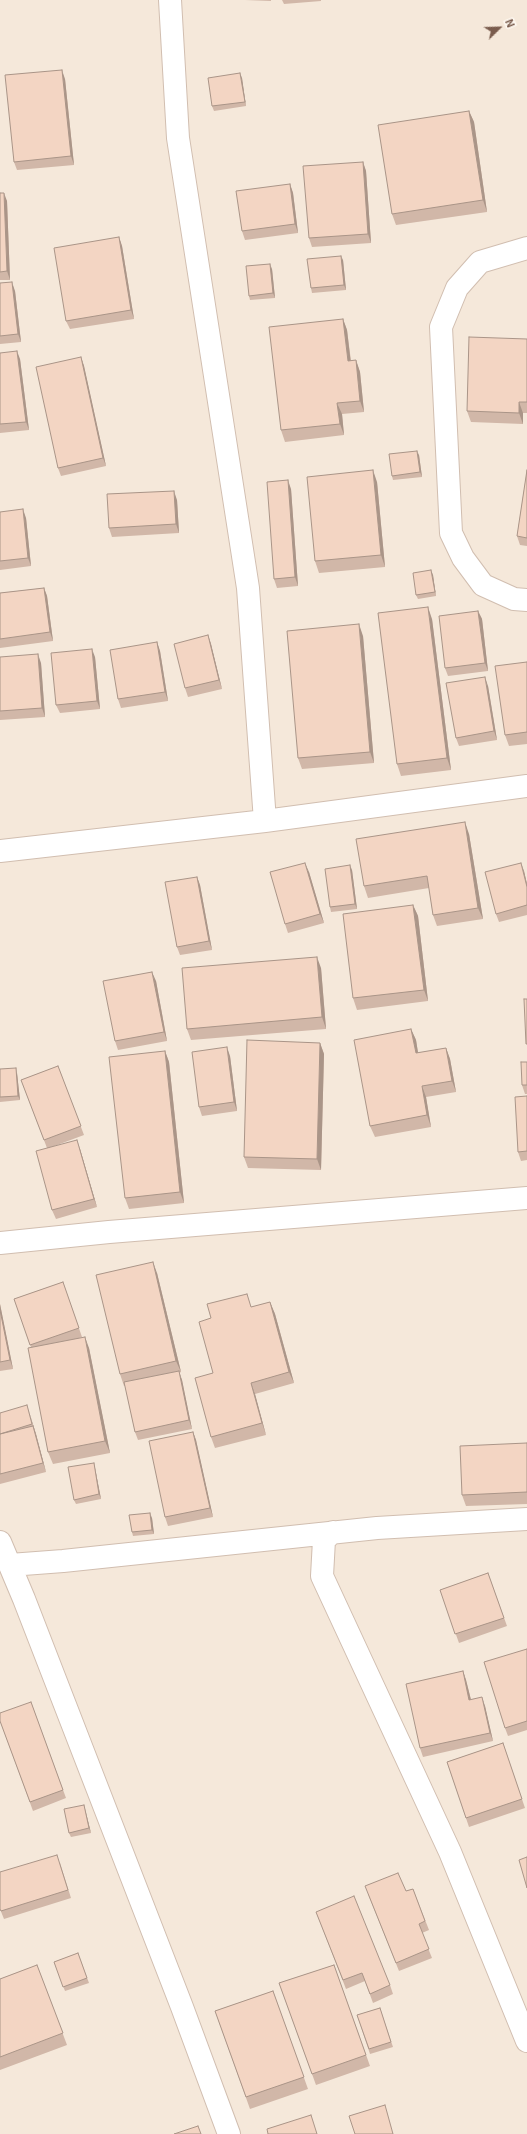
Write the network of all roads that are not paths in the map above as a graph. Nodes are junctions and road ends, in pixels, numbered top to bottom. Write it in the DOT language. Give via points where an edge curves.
graph roads {
  1 [pos="170,0"];
  2 [pos="527,248"];
  3 [pos="527,600"];
  4 [pos="527,786"];
  5 [pos="265,821"];
  6 [pos="0,851"];
  7 [pos="527,1198"];
  8 [pos="0,1243"];
  9 [pos="527,1519"];
  10 [pos="333,1532"];
  11 [pos="0,1542"];
  12 [pos="10,1565"];
  13 [pos="527,2041"];
  14 [pos="228,2134"];
  1 -- 5 [label="street" via="178,138 248,588"];
  2 -- 3 [label="street" via="480,262 457,288 441,327 451,533 463,558 483,585 514,599"];
  4 -- 5 [label="street"];
  5 -- 6 [label="street"];
  7 -- 8 [label="street"];
  9 -- 10 [label="street"];
  10 -- 12 [label="street"];
  10 -- 13 [label="street" via="324,1540 322,1576 450,1852"];
  11 -- 12 [label="street"];
  12 -- 14 [label="street" via="180,2000"];
}
